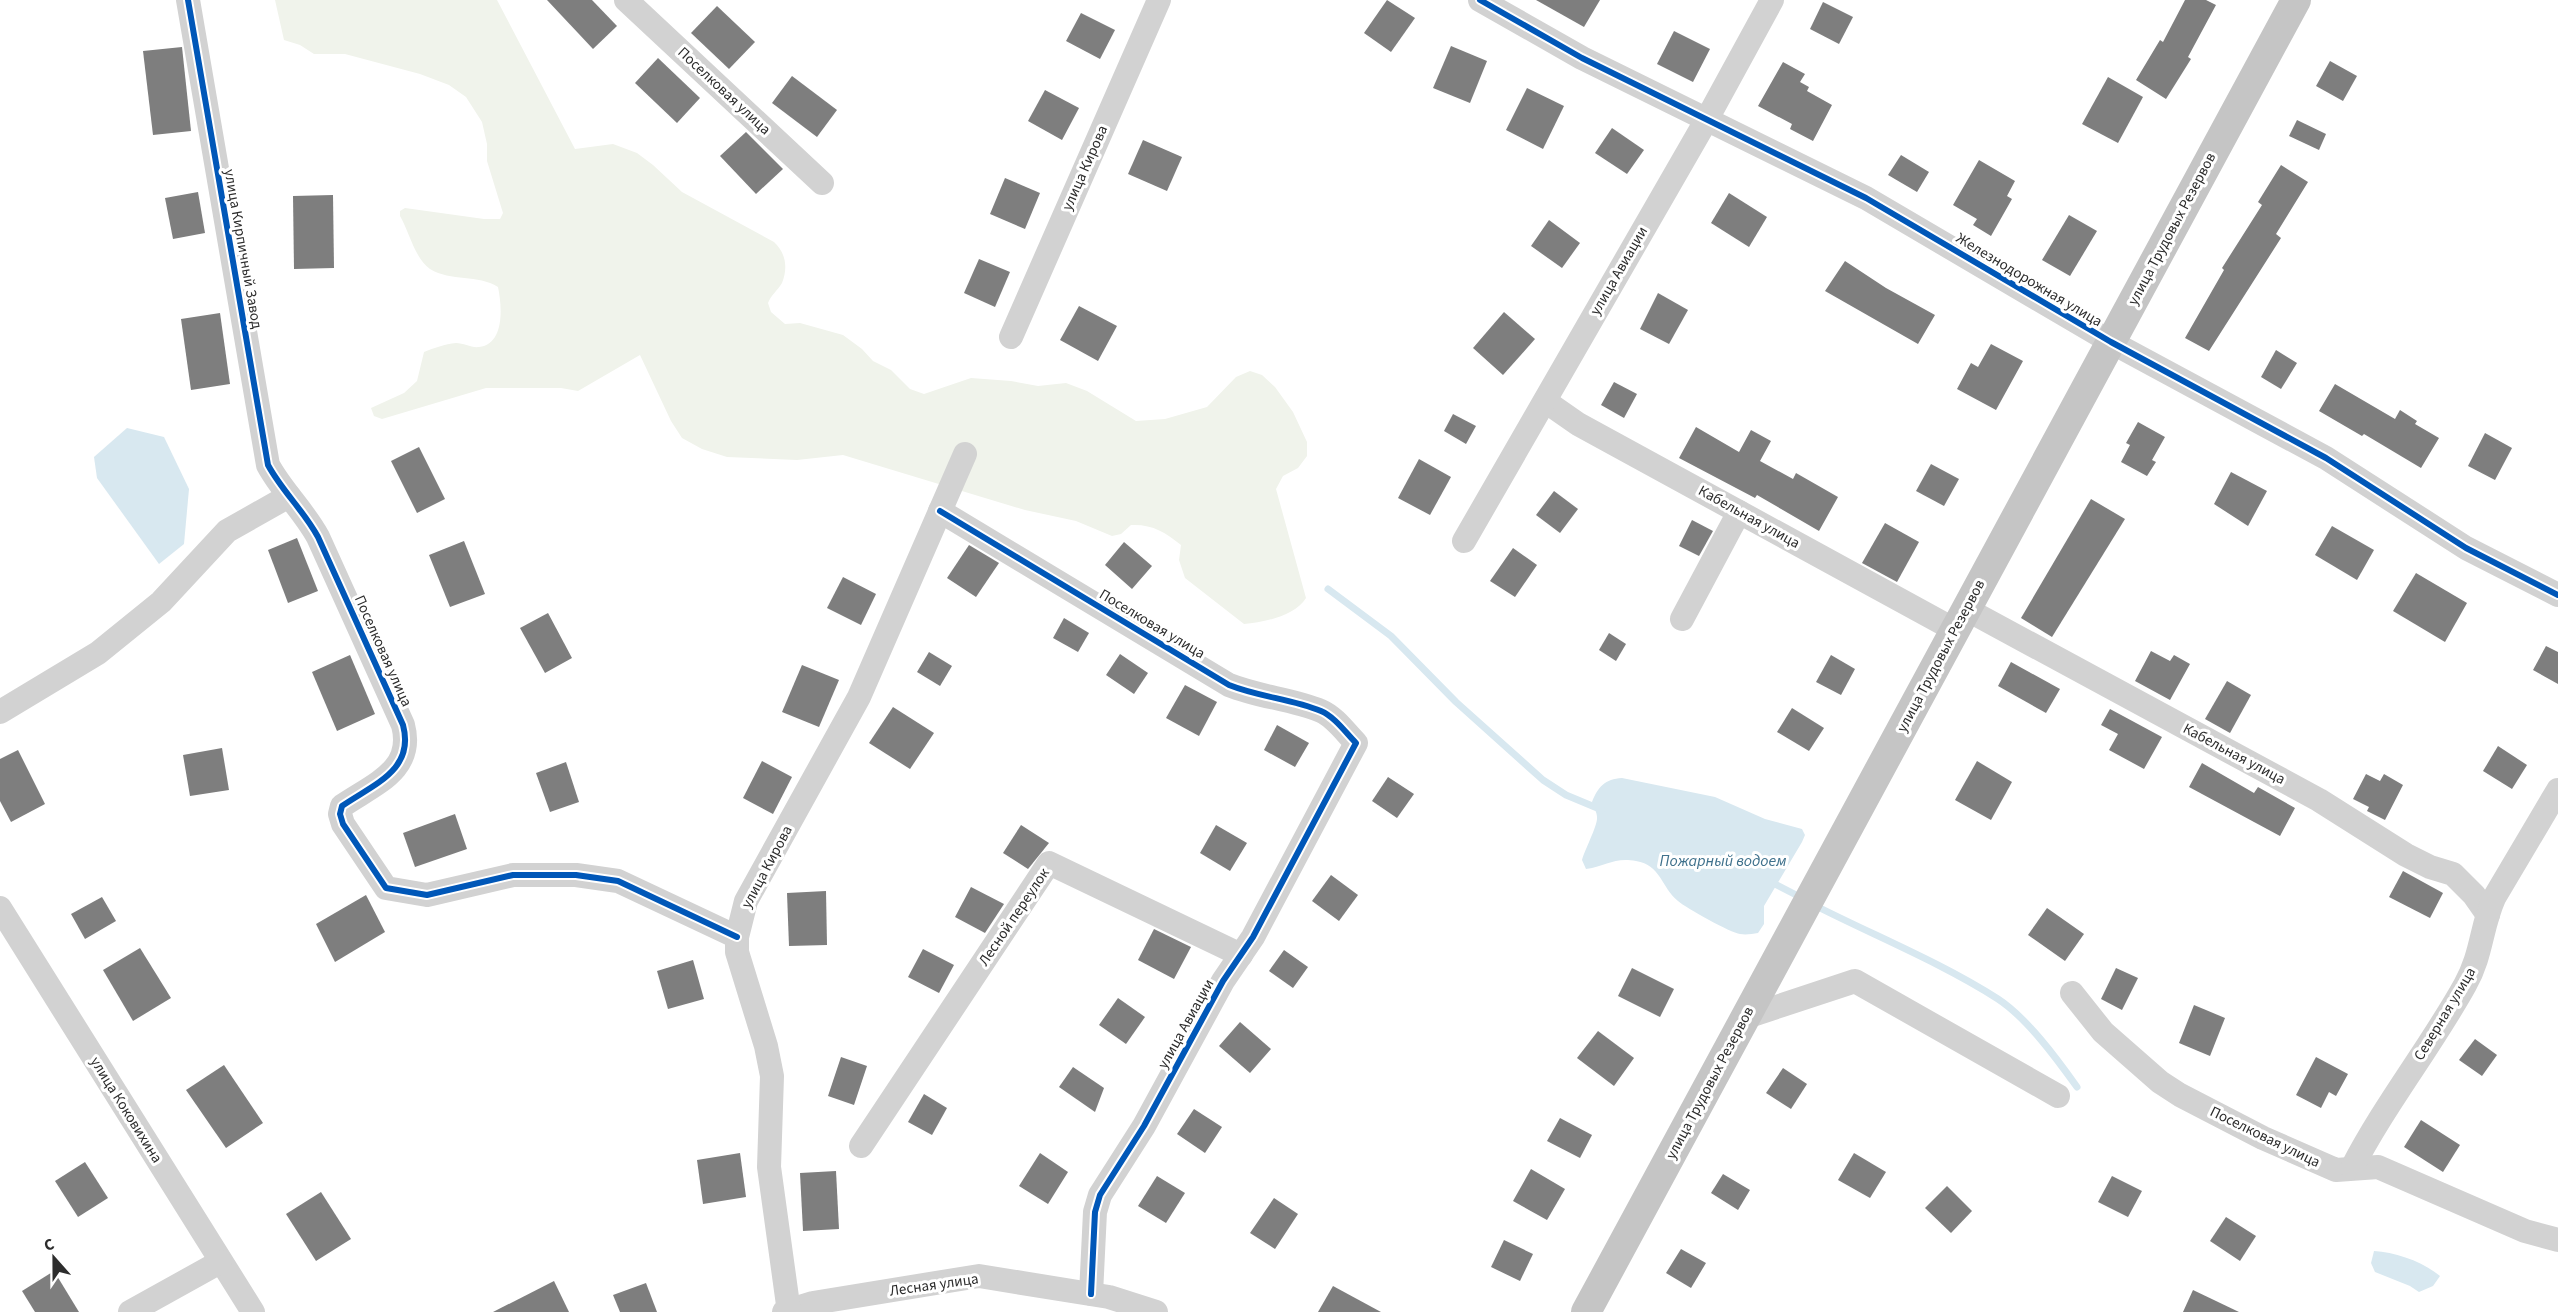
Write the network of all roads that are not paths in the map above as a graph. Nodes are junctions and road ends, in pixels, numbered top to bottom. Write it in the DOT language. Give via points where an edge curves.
graph roads {
  1 [pos="188,0"];
  2 [pos="626,0"];
  3 [pos="1159,0"];
  4 [pos="1480,0"];
  5 [pos="1772,0"];
  6 [pos="2296,0"];
  7 [pos="1707,119"];
  8 [pos="822,183"];
  9 [pos="1011,337"];
  10 [pos="2111,342"];
  11 [pos="1545,401"];
  12 [pos="965,454"];
  13 [pos="290,496"];
  14 [pos="940,511"];
  15 [pos="1739,512"];
  16 [pos="1464,541"];
  17 [pos="2558,595"];
  18 [pos="1682,619"];
  19 [pos="1961,620"];
  20 [pos="0,712"];
  21 [pos="1356,743"];
  22 [pos="2558,790"];
  23 [pos="0,908"];
  24 [pos="2488,915"];
  25 [pos="736,936"];
  26 [pos="1241,955"];
  27 [pos="2073,993"];
  28 [pos="1746,1017"];
  29 [pos="2058,1096"];
  30 [pos="861,1146"];
  31 [pos="2352,1168"];
  32 [pos="2558,1240"];
  33 [pos="220,1262"];
  34 [pos="1091,1294"];
  35 [pos="130,1312"];
  36 [pos="253,1312"];
  37 [pos="787,1312"];
  38 [pos="1156,1312"];
  39 [pos="1586,1312"];
  1 -- 13 [label="street, улица Кирпичный Завод" via="268,465"];
  2 -- 8 [label="street, Поселковая улица"];
  3 -- 9 [label="street, улица Кирова"];
  4 -- 7 [label="street, Железнодорожная улица" via="1582,58"];
  5 -- 7 [label="street, улица Авиации"];
  6 -- 10 [label="main road, улица Трудовых Резервов"];
  7 -- 10 [label="street, Железнодорожная улица" via="1866,198"];
  7 -- 11 [label="street, улица Авиации"];
  10 -- 17 [label="street, Железнодорожная улица" via="2326,458 2466,548"];
  10 -- 19 [label="main road, улица Трудовых Резервов"];
  11 -- 15 [label="street, Кабельная улица" via="1578,424"];
  11 -- 16 [label="street, улица Авиации"];
  12 -- 14 [label="street, улица Кирова"];
  13 -- 20 [label="street" via="227,531 161,602 98,653"];
  13 -- 25 [label="street, Поселковая улица" via="318,537 407,740 405,755 392,771 342,806 339,814 386,888 427,895 513,876 576,875 618,881"];
  14 -- 21 [label="street, Поселковая улица" via="1229,685 1322,711"];
  14 -- 25 [label="street, улица Кирова" via="859,697 746,901"];
  15 -- 18 [label="street"];
  15 -- 19 [label="street, Кабельная улица"];
  19 -- 24 [label="street, Кабельная улица" via="2319,800 2406,855 2453,874"];
  19 -- 28 [label="main road, улица Трудовых Резервов"];
  21 -- 26 [label="street, улица Авиации"];
  22 -- 24 [label="street, Северная улица" via="2499,888"];
  23 -- 33 [label="street, улица Коковихина"];
  24 -- 31 [label="street, Северная улица" via="2481,950 2465,986"];
  25 -- 37 [label="street, улица Кирова" via="737,952 772,1076 769,1167"];
  26 -- 30 [label="street, Лесной переулок" via="1049,863"];
  26 -- 34 [label="street, улица Авиации" via="1100,1195 1095,1212"];
  27 -- 31 [label="street, Поселковая улица" via="2103,1032 2180,1095 2318,1164 2336,1170"];
  28 -- 29 [label="street" via="1855,981"];
  28 -- 39 [label="main road, улица Трудовых Резервов"];
  31 -- 32 [label="street, Поселковая улица" via="2378,1167 2525,1231"];
  33 -- 35 [label="street"];
  33 -- 36 [label="street, улица Коковихина"];
  34 -- 37 [label="street, Лесная улица" via="978,1276 813,1303"];
  34 -- 38 [label="street, Лесная улица"];
}
